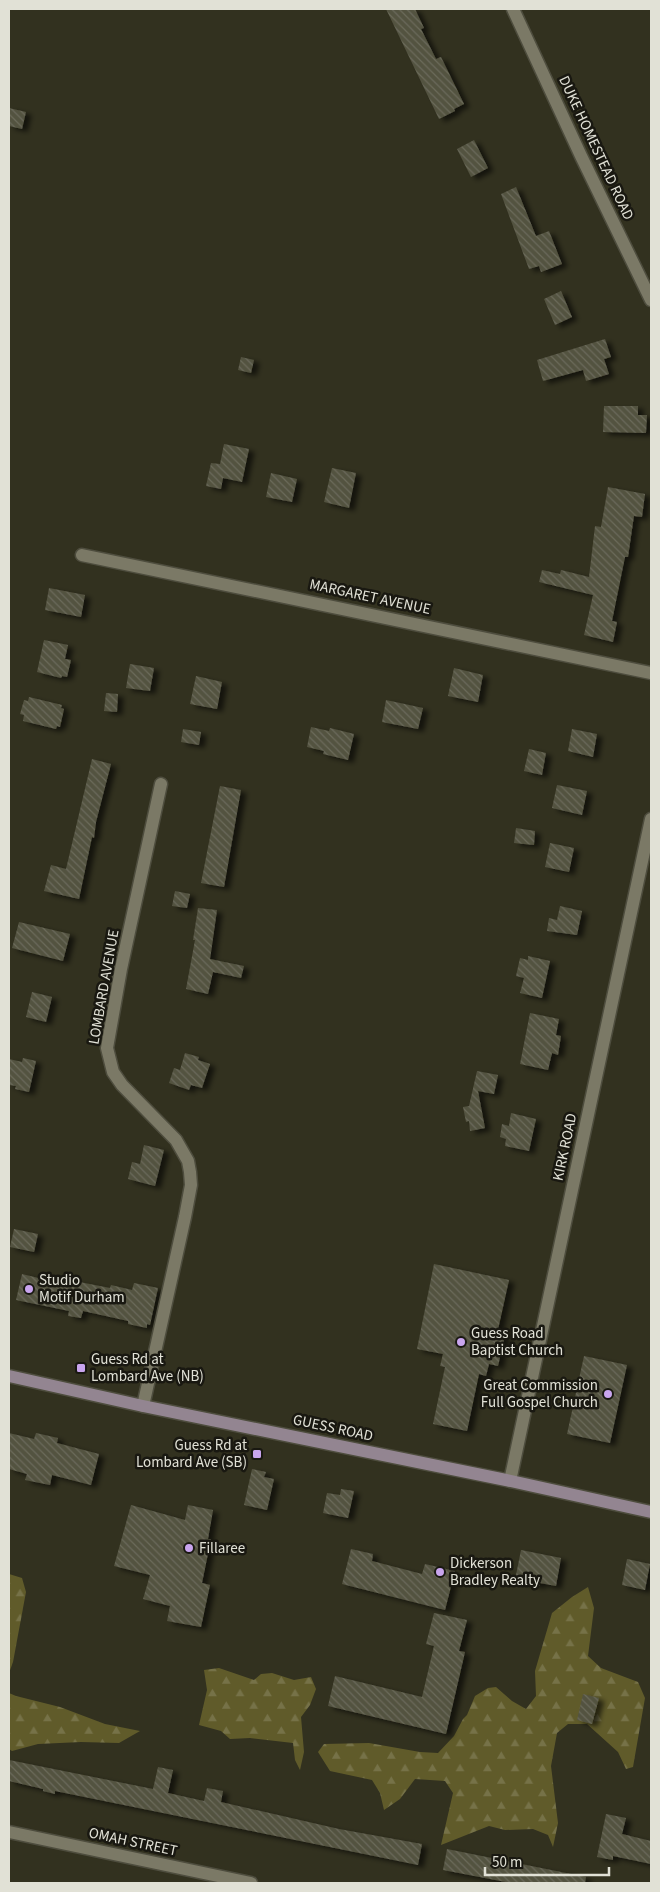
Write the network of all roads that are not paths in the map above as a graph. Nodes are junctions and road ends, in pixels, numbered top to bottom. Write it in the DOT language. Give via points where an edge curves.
graph roads {
  1 [pos="512,9"];
  2 [pos="651,300"];
  3 [pos="82,555"];
  4 [pos="651,673"];
  5 [pos="161,784"];
  6 [pos="651,819"];
  7 [pos="9,1376"];
  8 [pos="143,1406"];
  9 [pos="510,1481"];
  10 [pos="651,1512"];
  11 [pos="9,1832"];
  12 [pos="252,1883"];
  1 -- 2 [label="street, DUKE HOMESTEAD ROAD"];
  3 -- 4 [label="street, MARGARET AVENUE"];
  5 -- 8 [label="street, LOMBARD AVENUE" via="107,1048 113,1072 176,1140 188,1161 190,1172 185,1217"];
  6 -- 9 [label="street, KIRK ROAD"];
  7 -- 8 [label="main road, GUESS ROAD"];
  8 -- 9 [label="main road, GUESS ROAD"];
  9 -- 10 [label="main road, GUESS ROAD"];
  11 -- 12 [label="street, OMAH STREET"];
}
